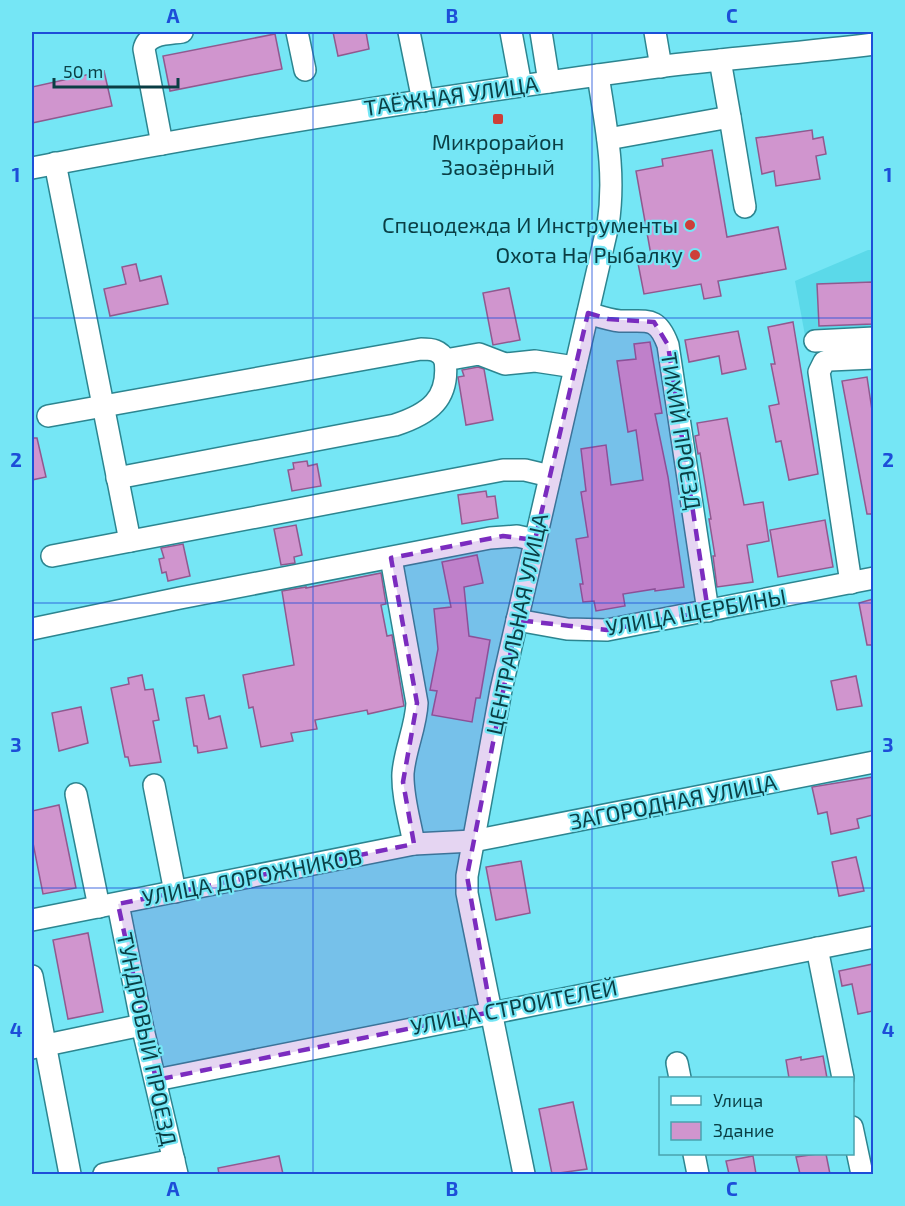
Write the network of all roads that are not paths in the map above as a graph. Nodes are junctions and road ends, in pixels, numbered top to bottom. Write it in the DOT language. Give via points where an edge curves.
graph roads {
  1 [pos="182,32"];
  2 [pos="297,32"];
  3 [pos="409,32"];
  4 [pos="511,32"];
  5 [pos="541,32"];
  6 [pos="654,32"];
  7 [pos="873,44"];
  8 [pos="720,60"];
  9 [pos="661,67"];
  10 [pos="305,70"];
  11 [pos="598,75"];
  12 [pos="549,82"];
  13 [pos="521,86"];
  14 [pos="423,100"];
  15 [pos="730,117"];
  16 [pos="608,139"];
  17 [pos="162,144"];
  18 [pos="55,163"];
  19 [pos="32,168"];
  20 [pos="745,207"];
  21 [pos="588,313"];
  22 [pos="873,338"];
  23 [pos="815,341"];
  24 [pos="873,358"];
  25 [pos="445,360"];
  26 [pos="575,367"];
  27 [pos="103,406"];
  28 [pos="48,416"];
  29 [pos="550,476"];
  30 [pos="117,478"];
  31 [pos="535,540"];
  32 [pos="130,541"];
  33 [pos="52,556"];
  34 [pos="391,558"];
  35 [pos="873,578"];
  36 [pos="851,583"];
  37 [pos="708,611"];
  38 [pos="517,620"];
  39 [pos="32,629"];
  40 [pos="873,762"];
  41 [pos="154,785"];
  42 [pos="76,794"];
  43 [pos="473,841"];
  44 [pos="414,844"];
  45 [pos="175,892"];
  46 [pos="108,906"];
  47 [pos="32,920"];
  48 [pos="873,937"];
  49 [pos="817,948"];
  50 [pos="32,976"];
  51 [pos="491,1012"];
  52 [pos="142,1025"];
  53 [pos="38,1046"];
  54 [pos="843,1077"];
  55 [pos="156,1080"];
  56 [pos="854,1136"];
  57 [pos="694,1155"];
  58 [pos="175,1167"];
  59 [pos="70,1174"];
  60 [pos="104,1174"];
  61 [pos="524,1174"];
  62 [pos="698,1174"];
  63 [pos="862,1174"];
  1 -- 17 [label="street" via="152,37 144,49"];
  2 -- 10 [label="street"];
  3 -- 14 [label="street"];
  4 -- 13 [label="street"];
  5 -- 12 [label="street"];
  6 -- 9 [label="street"];
  7 -- 8 [label="street, ТАЁЖНАЯ УЛИЦА"];
  8 -- 9 [label="street, ТАЁЖНАЯ УЛИЦА"];
  8 -- 15 [label="street"];
  9 -- 11 [label="street, ТАЁЖНАЯ УЛИЦА"];
  11 -- 12 [label="street, ТАЁЖНАЯ УЛИЦА"];
  11 -- 16 [label="street, ЦЕНТРАЛЬНАЯ УЛИЦА"];
  12 -- 13 [label="street, ТАЁЖНАЯ УЛИЦА"];
  13 -- 14 [label="street, ТАЁЖНАЯ УЛИЦА"];
  14 -- 17 [label="street, ТАЁЖНАЯ УЛИЦА"];
  15 -- 16 [label="street"];
  15 -- 20 [label="street"];
  16 -- 21 [label="street, ЦЕНТРАЛЬНАЯ УЛИЦА" via="611,202"];
  17 -- 18 [label="street, ТАЁЖНАЯ УЛИЦА"];
  18 -- 19 [label="street, ТАЁЖНАЯ УЛИЦА"];
  18 -- 27 [label="street"];
  21 -- 26 [label="street, ЦЕНТРАЛЬНАЯ УЛИЦА"];
  21 -- 37 [label="street, ТИХИЙ ПРОЕЗД" via="608,320 654,322 665,337"];
  22 -- 23 [label="street"];
  24 -- 36 [label="street" via="830,360 824,362 819,372"];
  25 -- 26 [label="street" via="479,354 505,364 535,361"];
  25 -- 27 [label="street" via="436,350 422,349"];
  25 -- 30 [label="street" via="447,375 442,392 431,407 413,419"];
  26 -- 29 [label="street, ЦЕНТРАЛЬНАЯ УЛИЦА"];
  27 -- 28 [label="street"];
  27 -- 30 [label="street"];
  29 -- 31 [label="street, ЦЕНТРАЛЬНАЯ УЛИЦА"];
  29 -- 32 [label="street" via="503,470"];
  30 -- 32 [label="street"];
  31 -- 34 [label="street" via="517,536 490,538"];
  31 -- 38 [label="street, ЦЕНТРАЛЬНАЯ УЛИЦА"];
  32 -- 33 [label="street"];
  34 -- 39 [label="street"];
  34 -- 44 [label="street" via="417,703 403,782"];
  35 -- 36 [label="street, УЛИЦА ЩЕРБИНЫ"];
  36 -- 37 [label="street, УЛИЦА ЩЕРБИНЫ"];
  37 -- 38 [label="street, УЛИЦА ЩЕРБИНЫ" via="607,630 567,629"];
  38 -- 43 [label="street, ЦЕНТРАЛЬНАЯ УЛИЦА"];
  40 -- 43 [label="street, ЗАГОРОДНАЯ УЛИЦА"];
  41 -- 45 [label="street"];
  42 -- 46 [label="street, ТУНДРОВЫЙ ПРОЕЗД"];
  43 -- 44 [label="street, УЛИЦА ДОРОЖНИКОВ"];
  43 -- 51 [label="street, ЦЕНТРАЛЬНАЯ УЛИЦА" via="467,893"];
  44 -- 45 [label="street, УЛИЦА ДОРОЖНИКОВ"];
  45 -- 46 [label="street, УЛИЦА ДОРОЖНИКОВ"];
  46 -- 47 [label="street, УЛИЦА ДОРОЖНИКОВ"];
  46 -- 52 [label="street, ТУНДРОВЫЙ ПРОЕЗД"];
  48 -- 49 [label="street, УЛИЦА СТРОИТЕЛЕЙ"];
  49 -- 51 [label="street, УЛИЦА СТРОИТЕЛЕЙ"];
  49 -- 54 [label="street"];
  50 -- 53 [label="street"];
  51 -- 55 [label="street, УЛИЦА СТРОИТЕЛЕЙ"];
  51 -- 61 [label="street, ЦЕНТРАЛЬНАЯ УЛИЦА"];
  52 -- 53 [label="street"];
  52 -- 55 [label="street, ТУНДРОВЫЙ ПРОЕЗД"];
  53 -- 59 [label="street"];
  55 -- 58 [label="street, ТУНДРОВЫЙ ПРОЕЗД"];
  56 -- 63 [label="street"];
  57 -- 62 [label="street"];
  58 -- 60 [label="street"];
}
